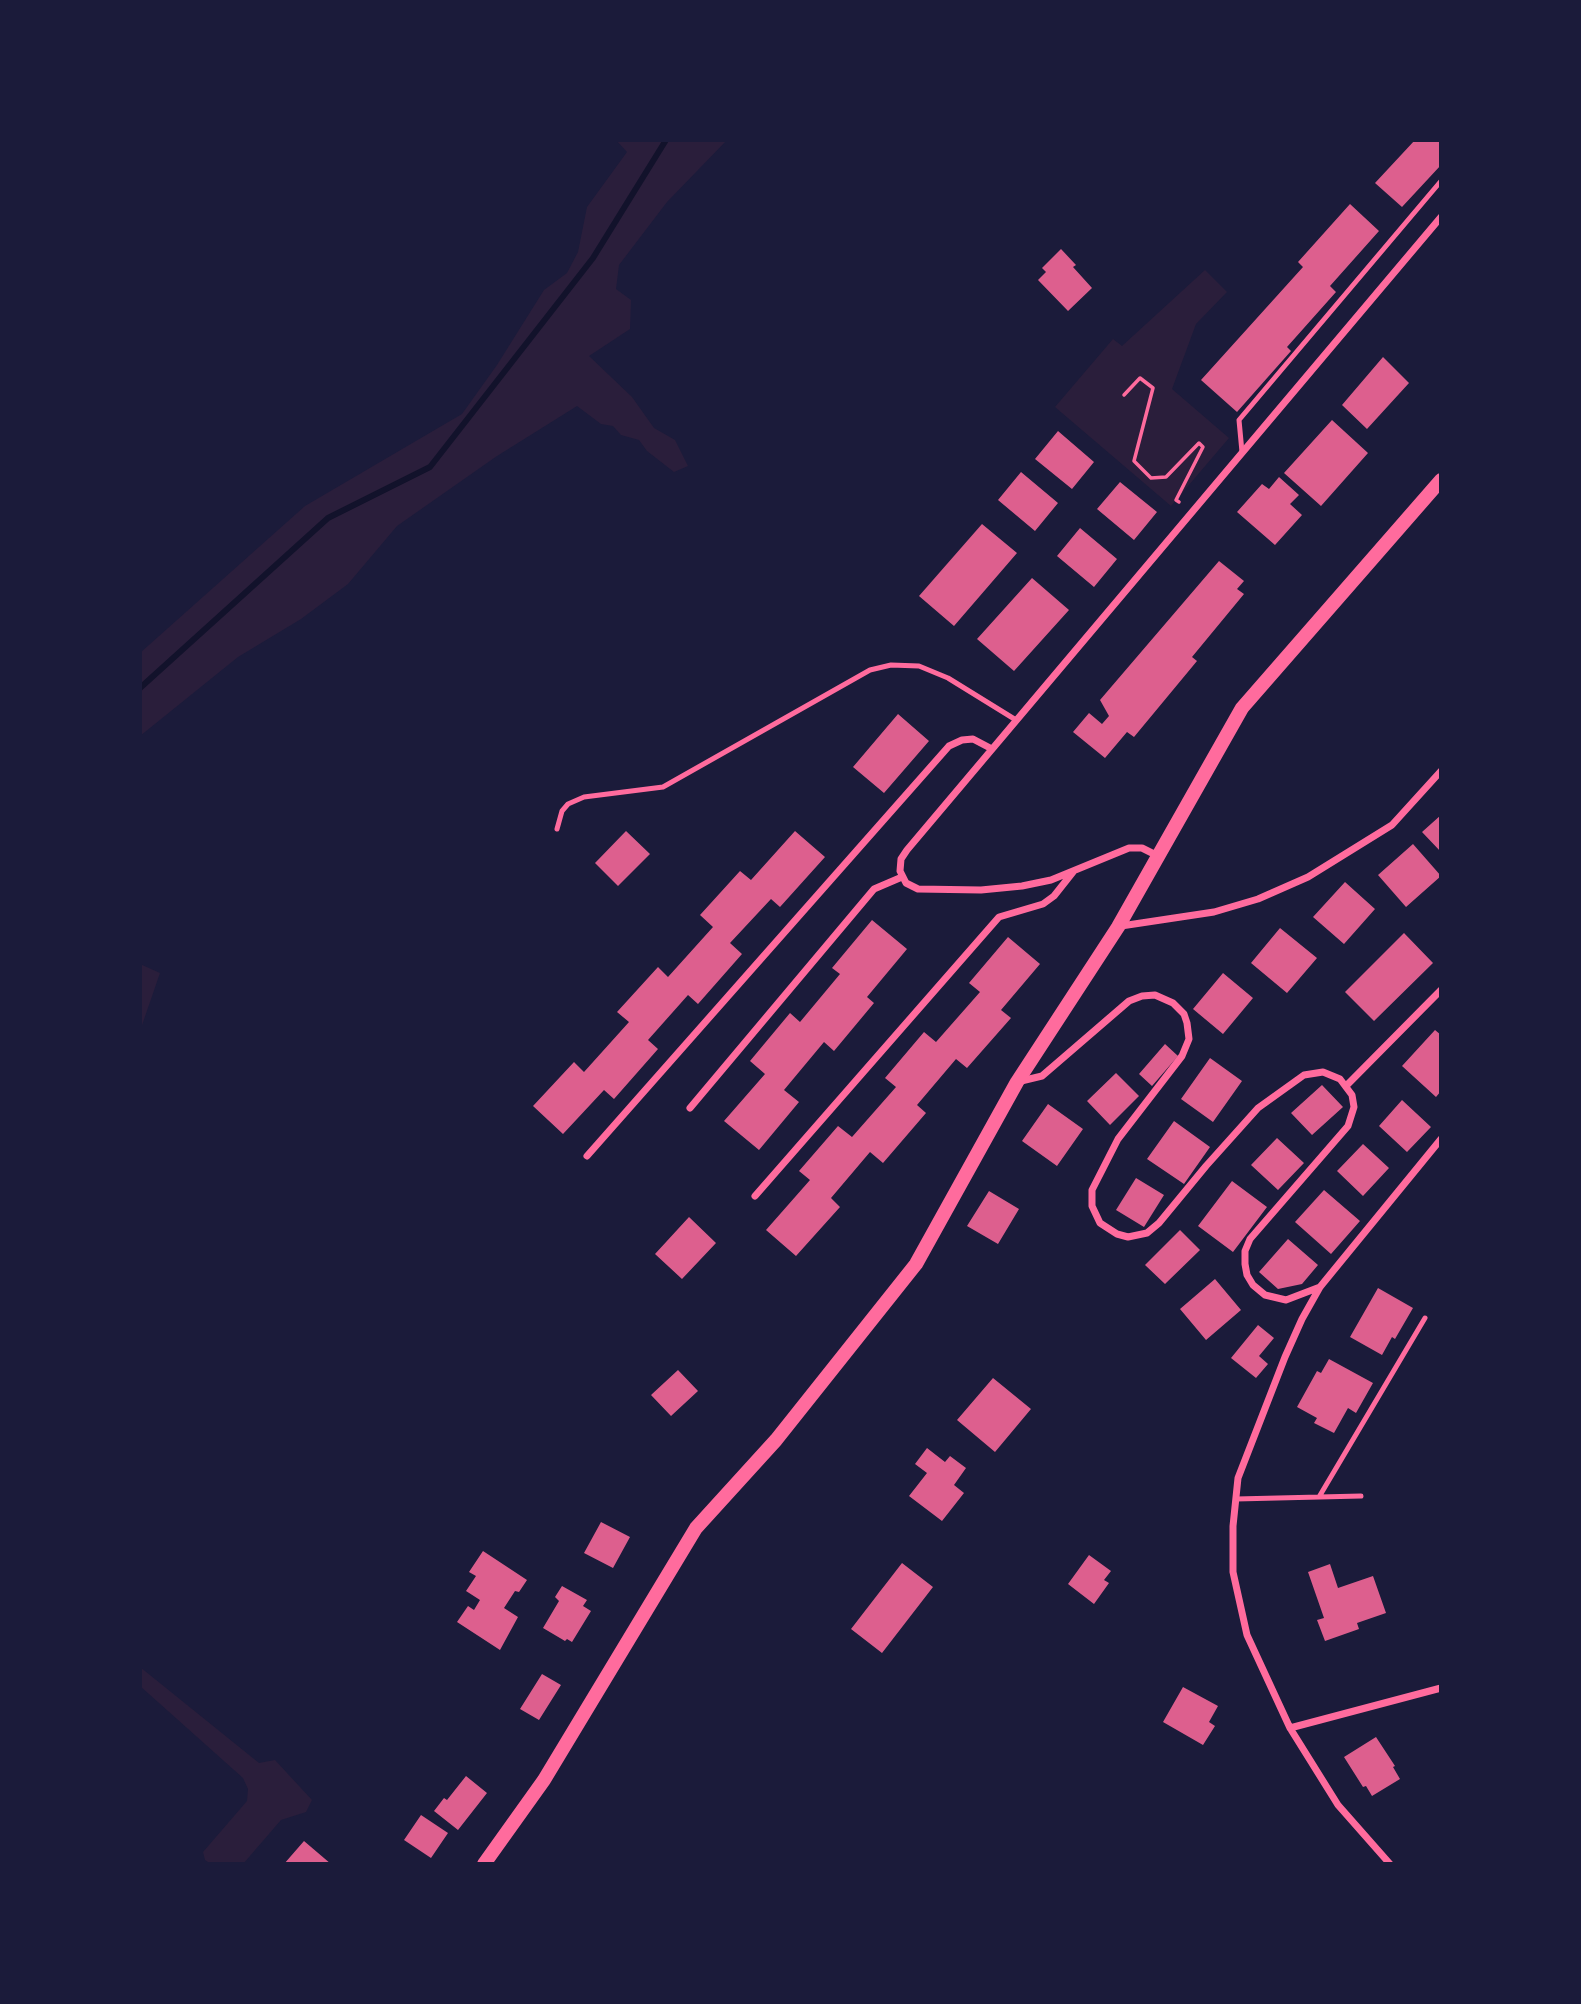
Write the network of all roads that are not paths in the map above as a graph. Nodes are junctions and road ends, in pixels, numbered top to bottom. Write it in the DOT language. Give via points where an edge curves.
graph roads {
  1 [pos="1441,181"];
  2 [pos="1441,217"];
  3 [pos="1242,452"];
  4 [pos="1441,480"];
  5 [pos="1016,720"];
  6 [pos="992,749"];
  7 [pos="1441,771"];
  8 [pos="557,829"];
  9 [pos="1158,856"];
  10 [pos="1075,871"];
  11 [pos="902,877"];
  12 [pos="1118,927"];
  13 [pos="1441,990"];
  14 [pos="1017,1082"];
  15 [pos="1347,1085"];
  16 [pos="690,1108"];
  17 [pos="1441,1139"];
  18 [pos="587,1156"];
  19 [pos="755,1196"];
  20 [pos="1320,1287"];
  21 [pos="1425,1318"];
  22 [pos="1361,1496"];
  23 [pos="1319,1497"];
  24 [pos="1236,1499"];
  25 [pos="1441,1688"];
  26 [pos="1290,1728"];
  27 [pos="484,1864"];
  28 [pos="1390,1864"];
  1 -- 3 [label="lane" via="1239,420"];
  2 -- 3 [label="street"];
  3 -- 5 [label="street"];
  4 -- 9 [label="main road" via="1242,708"];
  5 -- 6 [label="street"];
  5 -- 8 [label="lane" via="948,678 919,666 891,665 870,670 663,787 584,797 568,804"];
  6 -- 11 [label="street" via="904,854"];
  6 -- 18 [label="street" via="973,739 950,746"];
  7 -- 12 [label="street" via="1392,825 1308,877 1214,912"];
  9 -- 10 [label="street" via="1129,848"];
  9 -- 12 [label="main road"];
  10 -- 11 [label="street" via="1022,886 967,890 918,889"];
  10 -- 19 [label="street" via="1043,904 999,917"];
  11 -- 16 [label="street" via="874,889"];
  12 -- 14 [label="main road"];
  13 -- 15 [label="street"];
  14 -- 15 [label="street" via="1042,1076 1129,1001 1155,995 1179,1008 1189,1031 1187,1047 1118,1139 1092,1190 1092,1206 1100,1223 1128,1237 1154,1228 1258,1108 1298,1079 1323,1072"];
  14 -- 27 [label="main road" via="916,1264 776,1440 696,1528 544,1780"];
  15 -- 20 [label="street" via="1354,1107 1348,1126 1250,1239 1245,1251 1247,1275 1265,1295 1286,1300"];
  17 -- 20 [label="street"];
  20 -- 24 [label="street" via="1285,1357 1238,1478"];
  21 -- 23 [label="lane"];
  22 -- 23 [label="lane"];
  23 -- 24 [label="lane"];
  24 -- 26 [label="street" via="1233,1572 1247,1634"];
  25 -- 26 [label="street"];
  26 -- 28 [label="street" via="1338,1805"];
}
